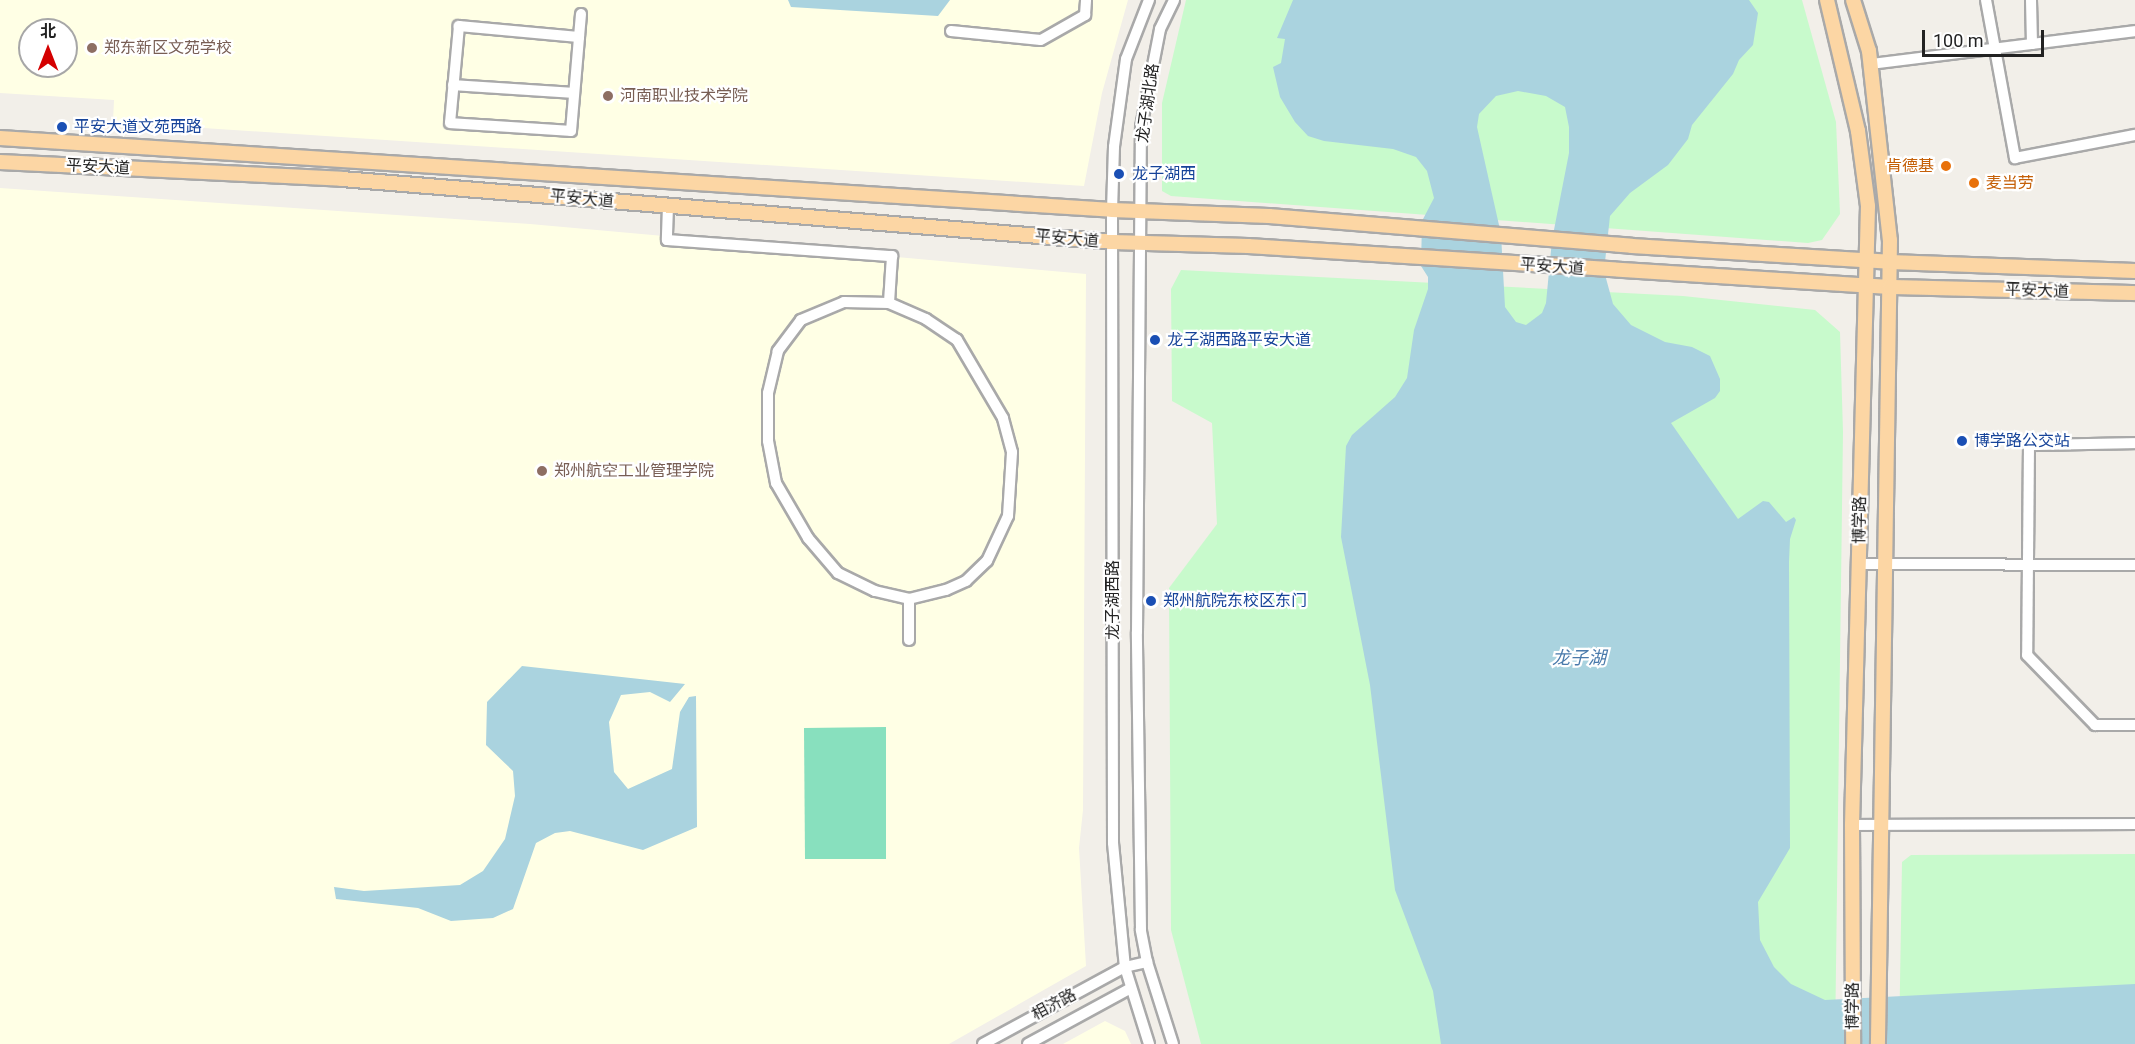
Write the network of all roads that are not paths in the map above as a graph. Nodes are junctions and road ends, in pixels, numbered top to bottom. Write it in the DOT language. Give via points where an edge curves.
graph roads {
  1 [pos="1086,0"];
  2 [pos="1149,0"];
  3 [pos="1174,0"];
  4 [pos="1827,0"];
  5 [pos="1853,0"];
  6 [pos="1986,0"];
  7 [pos="2031,0"];
  8 [pos="581,14"];
  9 [pos="951,31"];
  10 [pos="2135,31"];
  11 [pos="579,37"];
  12 [pos="2032,44"];
  13 [pos="1994,49"];
  14 [pos="1870,64"];
  15 [pos="453,85"];
  16 [pos="574,93"];
  17 [pos="2135,135"];
  18 [pos="0,138"];
  19 [pos="0,162"];
  20 [pos="668,206"];
  21 [pos="1112,210"];
  22 [pos="1140,210"];
  23 [pos="1113,242"];
  24 [pos="1139,243"];
  25 [pos="1867,261"];
  26 [pos="1890,262"];
  27 [pos="2135,271"];
  28 [pos="1865,285"];
  29 [pos="1890,286"];
  30 [pos="2135,293"];
  31 [pos="889,303"];
  32 [pos="2135,443"];
  33 [pos="1858,564"];
  34 [pos="1886,565"];
  35 [pos="2027,565"];
  36 [pos="2135,565"];
  37 [pos="909,599"];
  38 [pos="909,640"];
  39 [pos="2135,725"];
  40 [pos="2135,824"];
  41 [pos="1852,825"];
  42 [pos="1881,825"];
  43 [pos="1147,962"];
  44 [pos="1125,967"];
  45 [pos="1131,988"];
  46 [pos="983,1044"];
  47 [pos="1028,1044"];
  48 [pos="1149,1044"];
  49 [pos="1173,1044"];
  50 [pos="1853,1044"];
  51 [pos="1878,1044"];
  1 -- 9 [label="street" via="1085,15 1041,40"];
  2 -- 21 [label="street, 龙子湖北路" via="1126,59 1114,147"];
  3 -- 22 [label="street, 龙子湖北路" via="1160,28 1141,127"];
  4 -- 25 [label="main road, 博学路" via="1858,131 1868,206"];
  5 -- 14 [label="main road, 博学路"];
  6 -- 13 [label="street"];
  7 -- 12 [label="street"];
  8 -- 11 [label="street"];
  10 -- 12 [label="street"];
  11 -- 15 [label="street" via="459,26"];
  11 -- 16 [label="street"];
  12 -- 13 [label="street"];
  13 -- 14 [label="street"];
  13 -- 17 [label="street" via="2015,158"];
  14 -- 26 [label="main road, 博学路"];
  15 -- 16 [label="street"];
  15 -- 16 [label="street" via="450,123 571,131"];
  18 -- 21 [label="main road, 平安大道"];
  19 -- 20 [label="main road, 平安大道" via="342,179"];
  20 -- 23 [label="main road, 平安大道"];
  20 -- 31 [label="street" via="667,240 892,256"];
  21 -- 22 [label="main road, 平安大道"];
  21 -- 23 [label="street, 龙子湖西路"];
  22 -- 24 [label="street, 龙子湖西路"];
  22 -- 25 [label="main road, 平安大道"];
  23 -- 24 [label="main road, 平安大道"];
  23 -- 44 [label="street, 龙子湖西路" via="1113,843"];
  24 -- 28 [label="main road, 平安大道"];
  24 -- 43 [label="street, 龙子湖西路" via="1137,632 1141,930"];
  25 -- 26 [label="main road, 平安大道"];
  25 -- 28 [label="main road, 博学路"];
  26 -- 27 [label="main road, 平安大道"];
  26 -- 29 [label="main road, 博学路"];
  28 -- 29 [label="main road, 平安大道"];
  28 -- 33 [label="main road, 博学路"];
  29 -- 30 [label="main road, 平安大道"];
  29 -- 34 [label="main road, 博学路"];
  31 -- 37 [label="street" via="927,319 957,340 1003,418 1012,452 1008,516 987,561 956,585"];
  31 -- 37 [label="street" via="844,302 801,320 778,351 768,393 768,441 776,483 807,538 838,573 875,591"];
  32 -- 35 [label="street" via="2029,445"];
  33 -- 34 [label="street"];
  33 -- 41 [label="main road, 博学路"];
  34 -- 35 [label="street"];
  34 -- 42 [label="main road, 博学路"];
  35 -- 36 [label="street"];
  35 -- 39 [label="street" via="2027,655 2095,725"];
  37 -- 38 [label="street"];
  40 -- 42 [label="street"];
  41 -- 42 [label="street"];
  41 -- 50 [label="main road, 博学路"];
  42 -- 51 [label="main road, 博学路"];
  43 -- 44 [label="street, 相济路"];
  43 -- 49 [label="street, 龙子湖西路"];
  44 -- 45 [label="street, 龙子湖西路"];
  44 -- 46 [label="street, 相济路"];
  45 -- 47 [label="street, 相济路"];
  45 -- 48 [label="street, 龙子湖西路"];
}
